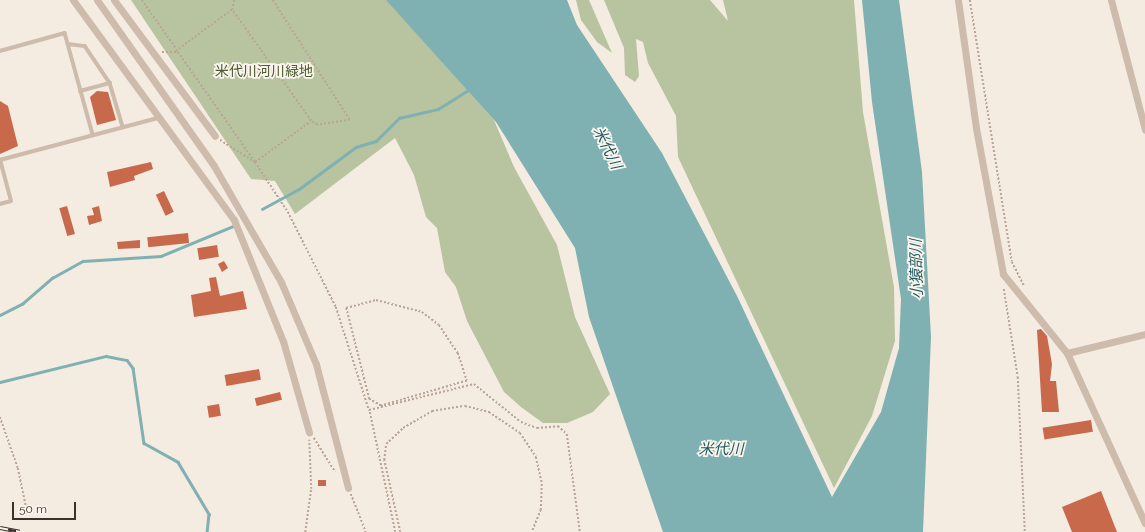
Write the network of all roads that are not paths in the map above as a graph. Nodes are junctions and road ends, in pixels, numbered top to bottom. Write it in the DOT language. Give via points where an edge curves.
graph roads {
  1 [pos="73,0"];
  2 [pos="97,0"];
  3 [pos="114,0"];
  4 [pos="958,0"];
  5 [pos="1111,0"];
  6 [pos="68,44"];
  7 [pos="0,51"];
  8 [pos="110,83"];
  9 [pos="80,92"];
  10 [pos="158,118"];
  11 [pos="123,127"];
  12 [pos="1145,130"];
  13 [pos="93,135"];
  14 [pos="214,136"];
  15 [pos="0,160"];
  16 [pos="0,204"];
  17 [pos="1145,334"];
  18 [pos="1067,352"];
  19 [pos="309,432"];
  20 [pos="348,488"];
  21 [pos="1145,523"];
  1 -- 10 [label="street"];
  2 -- 20 [label="street" via="214,166 281,282 316,364"];
  3 -- 14 [label="street"];
  4 -- 18 [label="street" via="976,128 1003,274"];
  5 -- 12 [label="street"];
  6 -- 7 [label="lane" via="65,33"];
  6 -- 8 [label="lane" via="85,46"];
  6 -- 9 [label="lane"];
  8 -- 9 [label="lane"];
  8 -- 11 [label="lane"];
  9 -- 13 [label="lane"];
  10 -- 11 [label="lane"];
  10 -- 19 [label="street" via="239,230 283,341"];
  11 -- 13 [label="lane"];
  13 -- 15 [label="lane"];
  15 -- 16 [label="lane" via="11,201"];
  17 -- 18 [label="street"];
  18 -- 21 [label="street"];
}
